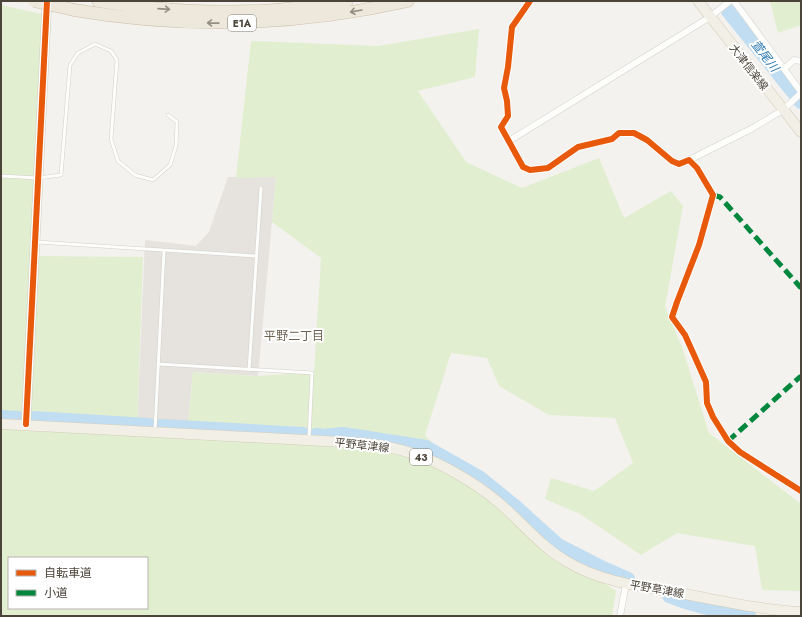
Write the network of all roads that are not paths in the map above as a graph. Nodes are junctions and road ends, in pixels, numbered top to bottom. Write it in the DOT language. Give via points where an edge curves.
graph roads {
  1 [pos="34,1"];
  2 [pos="46,1"];
  3 [pos="98,1"];
  4 [pos="346,1"];
  5 [pos="408,1"];
  6 [pos="530,1"];
  7 [pos="698,1"];
  8 [pos="731,1"];
  9 [pos="712,15"];
  10 [pos="801,61"];
  11 [pos="785,68"];
  12 [pos="801,93"];
  13 [pos="783,110"];
  14 [pos="168,116"];
  15 [pos="801,132"];
  16 [pos="508,141"];
  17 [pos="689,160"];
  18 [pos="1,176"];
  19 [pos="38,178"];
  20 [pos="261,188"];
  21 [pos="35,242"];
  22 [pos="164,251"];
  23 [pos="257,256"];
  24 [pos="158,364"];
  25 [pos="249,370"];
  26 [pos="1,424"];
  27 [pos="26,424"];
  28 [pos="155,432"];
  29 [pos="309,440"];
  30 [pos="801,491"];
  31 [pos="626,584"];
  32 [pos="801,612"];
  33 [pos="787,613"];
  34 [pos="620,616"];
  5 -- 1 [label="highway, E1A, one-way, bridge" via="341,14 248,23 178,22 106,15"];
  2 -- 19 [label="street"];
  3 -- 4 [label="highway, E1A, one-way" via="146,8 218,11 282,9"];
  6 -- 16 [label="street" via="512,27 504,88 508,116 501,128"];
  7 -- 9 [label="main road, 大津信楽線"];
  8 -- 9 [label="street"];
  8 -- 11 [label="street"];
  9 -- 13 [label="main road, 大津信楽線"];
  9 -- 16 [label="street"];
  10 -- 11 [label="street" via="794,60"];
  11 -- 12 [label="street"];
  12 -- 13 [label="street"];
  13 -- 15 [label="main road, 大津信楽線"];
  13 -- 17 [label="street"];
  14 -- 19 [label="lane" via="177,122 176,146 170,165 153,180 135,176 118,161 111,138 117,60 111,52 95,44 78,53 70,65 61,175"];
  16 -- 17 [label="street" via="523,167 530,170 548,168 578,147 612,139 619,133 634,132 679,164"];
  17 -- 30 [label="street" via="697,168 713,195 699,245 672,317 697,362 706,382 707,402 728,441 740,452"];
  18 -- 19 [label="lane"];
  19 -- 21 [label="street"];
  20 -- 23 [label="lane"];
  21 -- 22 [label="lane"];
  21 -- 27 [label="street"];
  22 -- 23 [label="lane"];
  22 -- 24 [label="lane"];
  23 -- 25 [label="lane"];
  24 -- 25 [label="lane"];
  24 -- 28 [label="lane"];
  25 -- 29 [label="lane" via="312,374"];
  26 -- 27 [label="main road, 平野草津線 / 43"];
  27 -- 28 [label="main road, 平野草津線 / 43"];
  28 -- 29 [label="main road, 平野草津線 / 43"];
  29 -- 31 [label="main road, 平野草津線 / 43" via="385,446 415,454 467,480 498,502 530,533 566,561 598,576"];
  31 -- 33 [label="main road, 平野草津線 / 43"];
  31 -- 34 [label="street"];
  32 -- 33 [label="main road, 平野草津線 / 43"];
}
